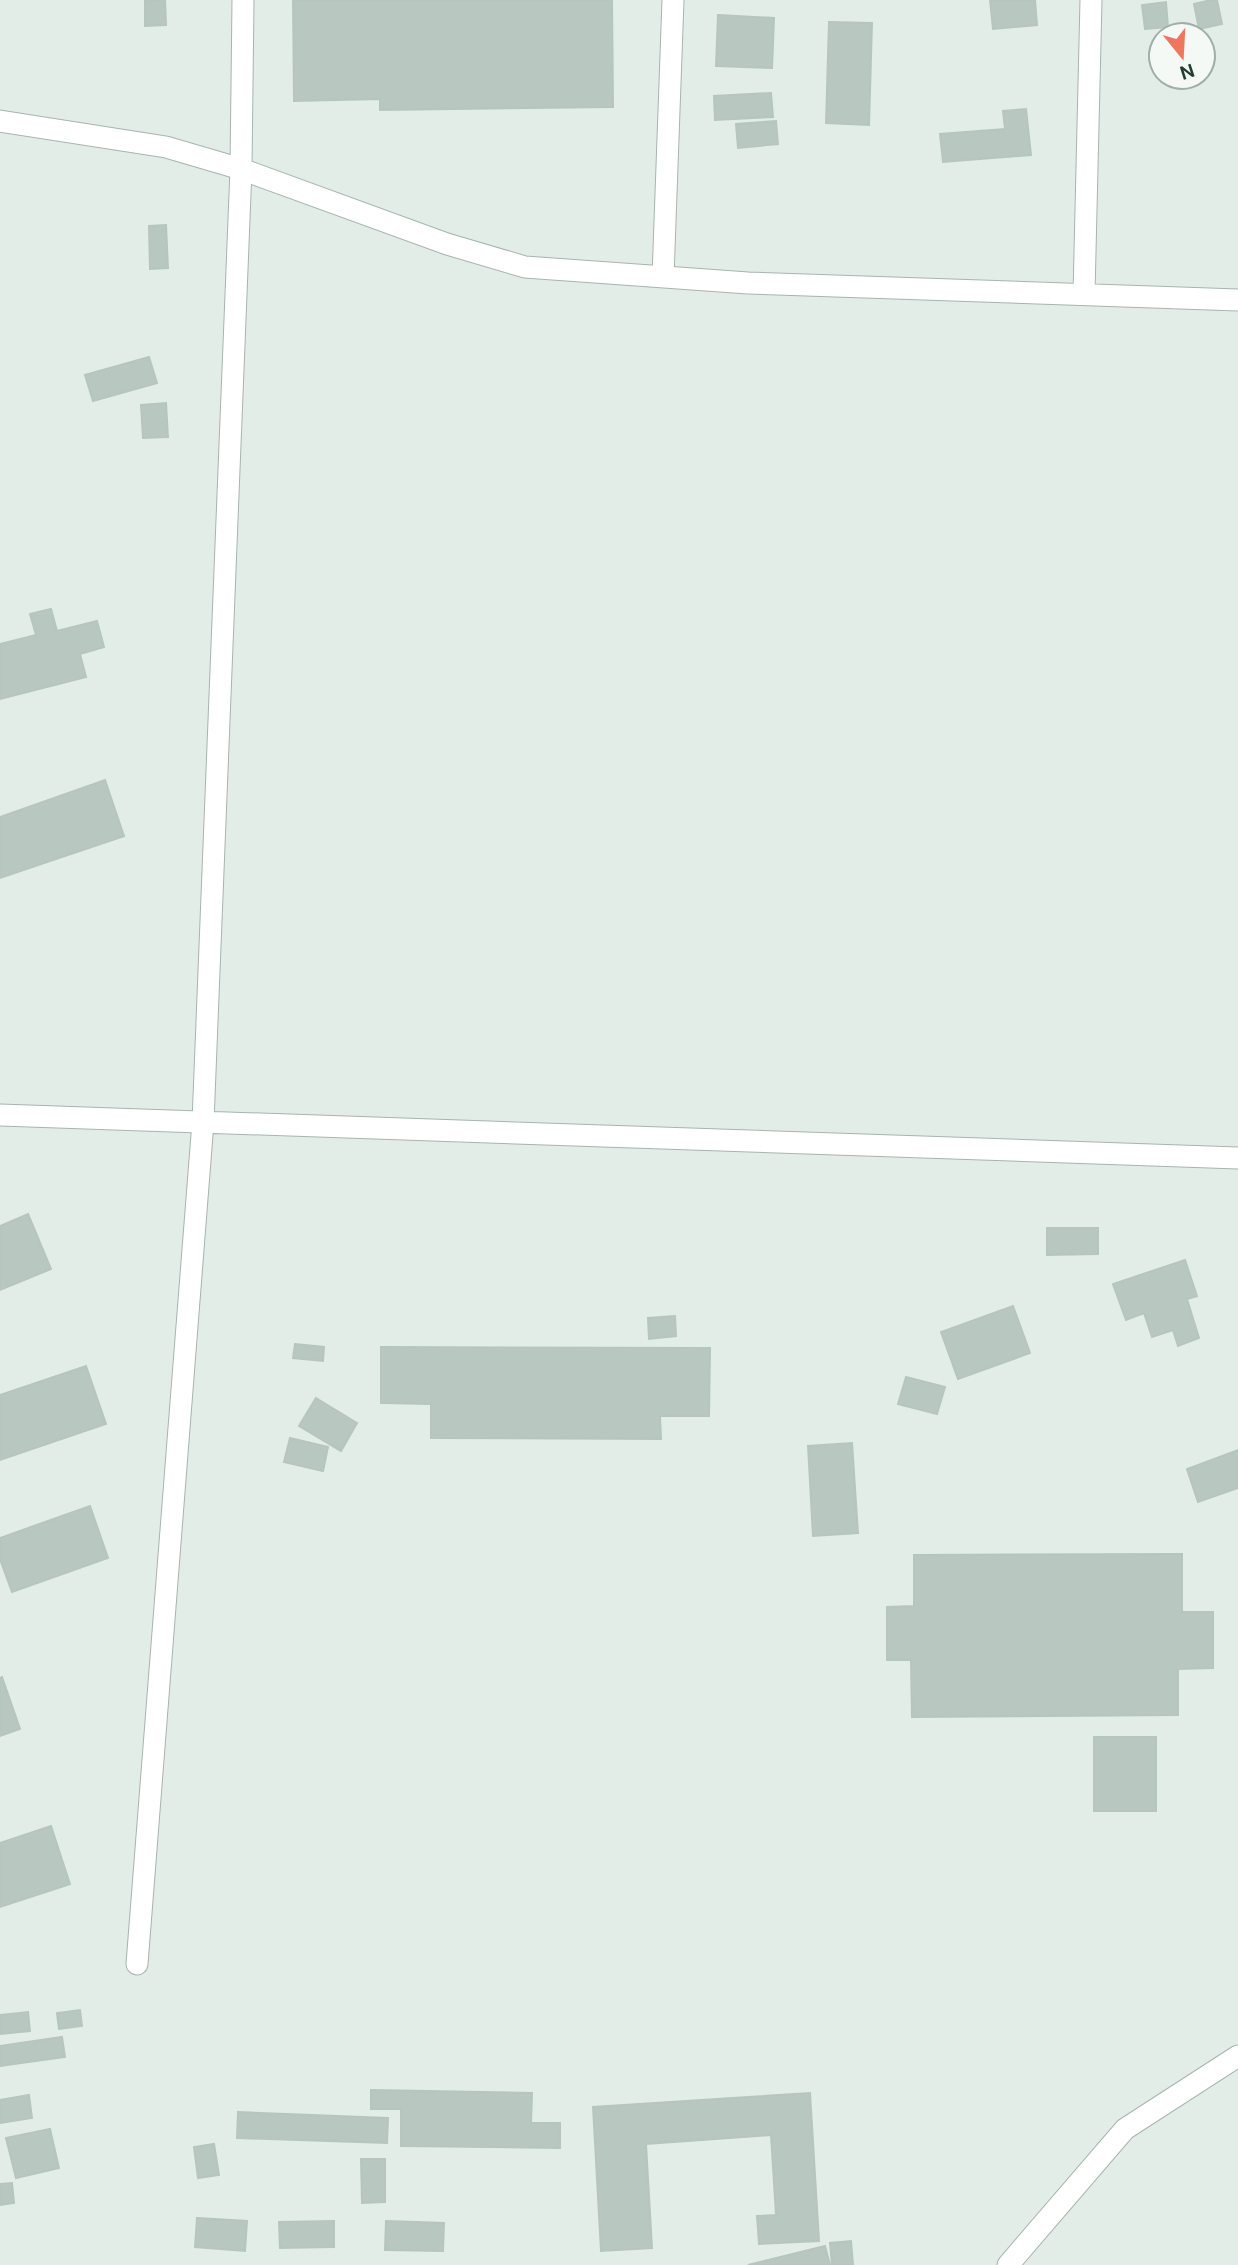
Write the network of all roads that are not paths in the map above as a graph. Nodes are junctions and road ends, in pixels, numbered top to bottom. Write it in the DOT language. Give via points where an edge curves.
graph roads {
  1 [pos="243,0"];
  2 [pos="673,0"];
  3 [pos="1091,0"];
  4 [pos="0,121"];
  5 [pos="241,169"];
  6 [pos="663,277"];
  7 [pos="1084,294"];
  8 [pos="1238,300"];
  9 [pos="0,1115"];
  10 [pos="202,1122"];
  11 [pos="1238,1158"];
  12 [pos="137,1964"];
  13 [pos="1238,2056"];
  14 [pos="1008,2265"];
  1 -- 5 [label="street"];
  2 -- 6 [label="street"];
  3 -- 7 [label="street"];
  4 -- 5 [label="street" via="166,147"];
  5 -- 6 [label="street" via="447,244 525,267"];
  5 -- 10 [label="street"];
  6 -- 7 [label="street"];
  7 -- 8 [label="street"];
  9 -- 10 [label="street"];
  10 -- 11 [label="street"];
  10 -- 12 [label="street"];
  13 -- 14 [label="street" via="1125,2129"];
}
